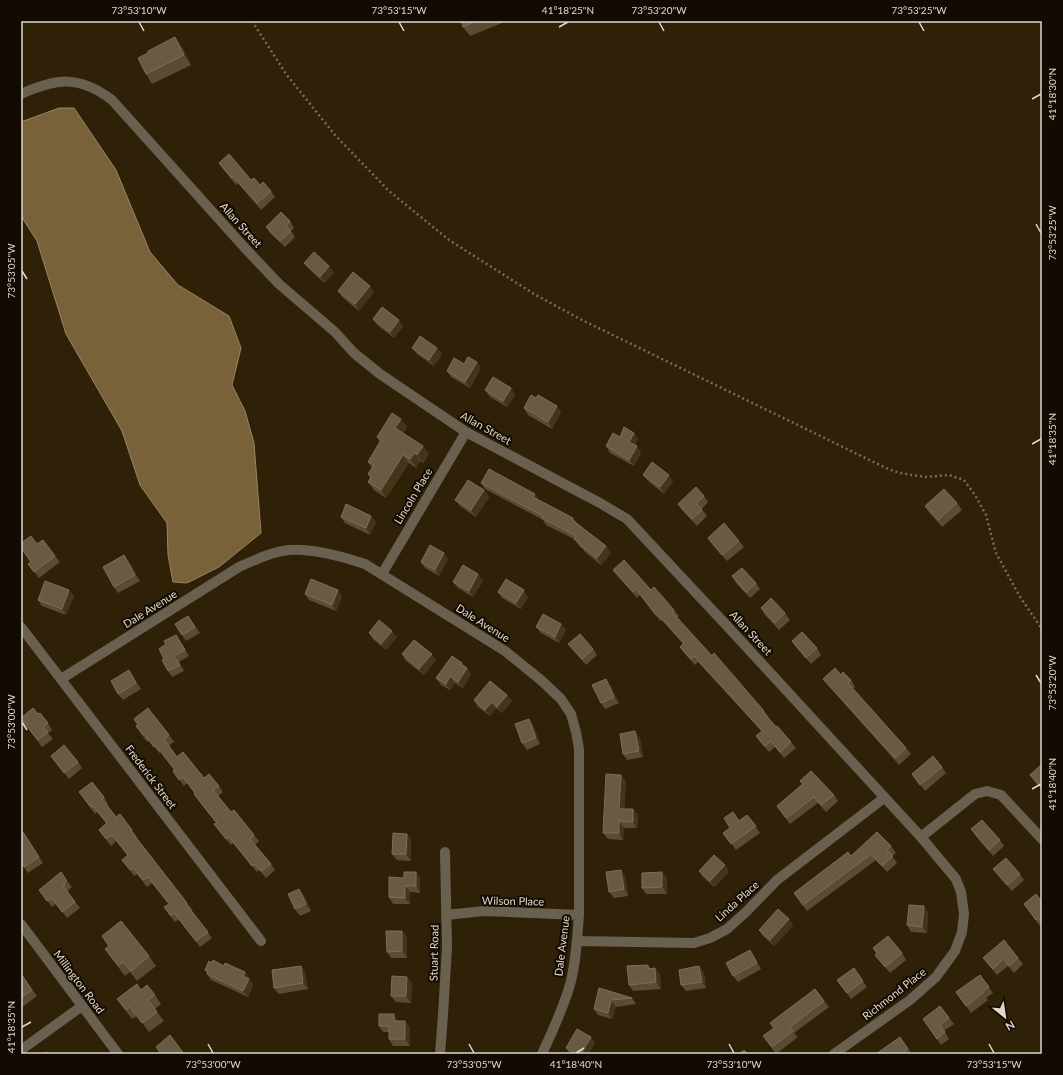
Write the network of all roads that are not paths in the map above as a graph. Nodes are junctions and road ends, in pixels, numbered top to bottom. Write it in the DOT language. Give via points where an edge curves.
graph roads {
  1 [pos="21,94"];
  2 [pos="466,432"];
  3 [pos="382,574"];
  4 [pos="21,627"];
  5 [pos="61,679"];
  6 [pos="884,798"];
  7 [pos="921,837"];
  8 [pos="1042,839"];
  9 [pos="444,852"];
  10 [pos="446,915"];
  11 [pos="579,915"];
  12 [pos="21,924"];
  13 [pos="261,941"];
  14 [pos="577,941"];
  15 [pos="82,1006"];
  16 [pos="21,1050"];
  17 [pos="118,1054"];
  18 [pos="440,1054"];
  19 [pos="542,1054"];
  20 [pos="834,1054"];
  1 -- 2 [label="street, Allan Street" via="42,85 61,81 81,83 100,91 112,100 279,284 380,374"];
  2 -- 3 [label="street, Lincoln Place"];
  2 -- 6 [label="street, Allan Street" via="627,519"];
  3 -- 5 [label="street, Dale Avenue" via="344,556 290,550 267,555 239,567"];
  3 -- 11 [label="street, Dale Avenue" via="505,651 561,699 571,714 579,749"];
  4 -- 5 [label="street, Frederick Street"];
  5 -- 13 [label="street, Frederick Street"];
  6 -- 7 [label="street, Allan Street"];
  6 -- 14 [label="street, Linda Place" via="777,880 727,929 710,938 694,942"];
  7 -- 8 [label="street" via="975,794 987,792 1001,795"];
  7 -- 20 [label="street, Richmond Place" via="956,879 964,914 962,932 954,951 936,977 910,1000"];
  9 -- 10 [label="street, Stuart Road"];
  10 -- 11 [label="street, Wilson Place" via="484,911"];
  10 -- 18 [label="street, Stuart Road" via="447,947"];
  11 -- 14 [label="street, Dale Avenue"];
  12 -- 15 [label="street, Millington Road"];
  14 -- 19 [label="street, Dale Avenue" via="569,987"];
  15 -- 16 [label="street"];
  15 -- 17 [label="street, Millington Road"];
}
